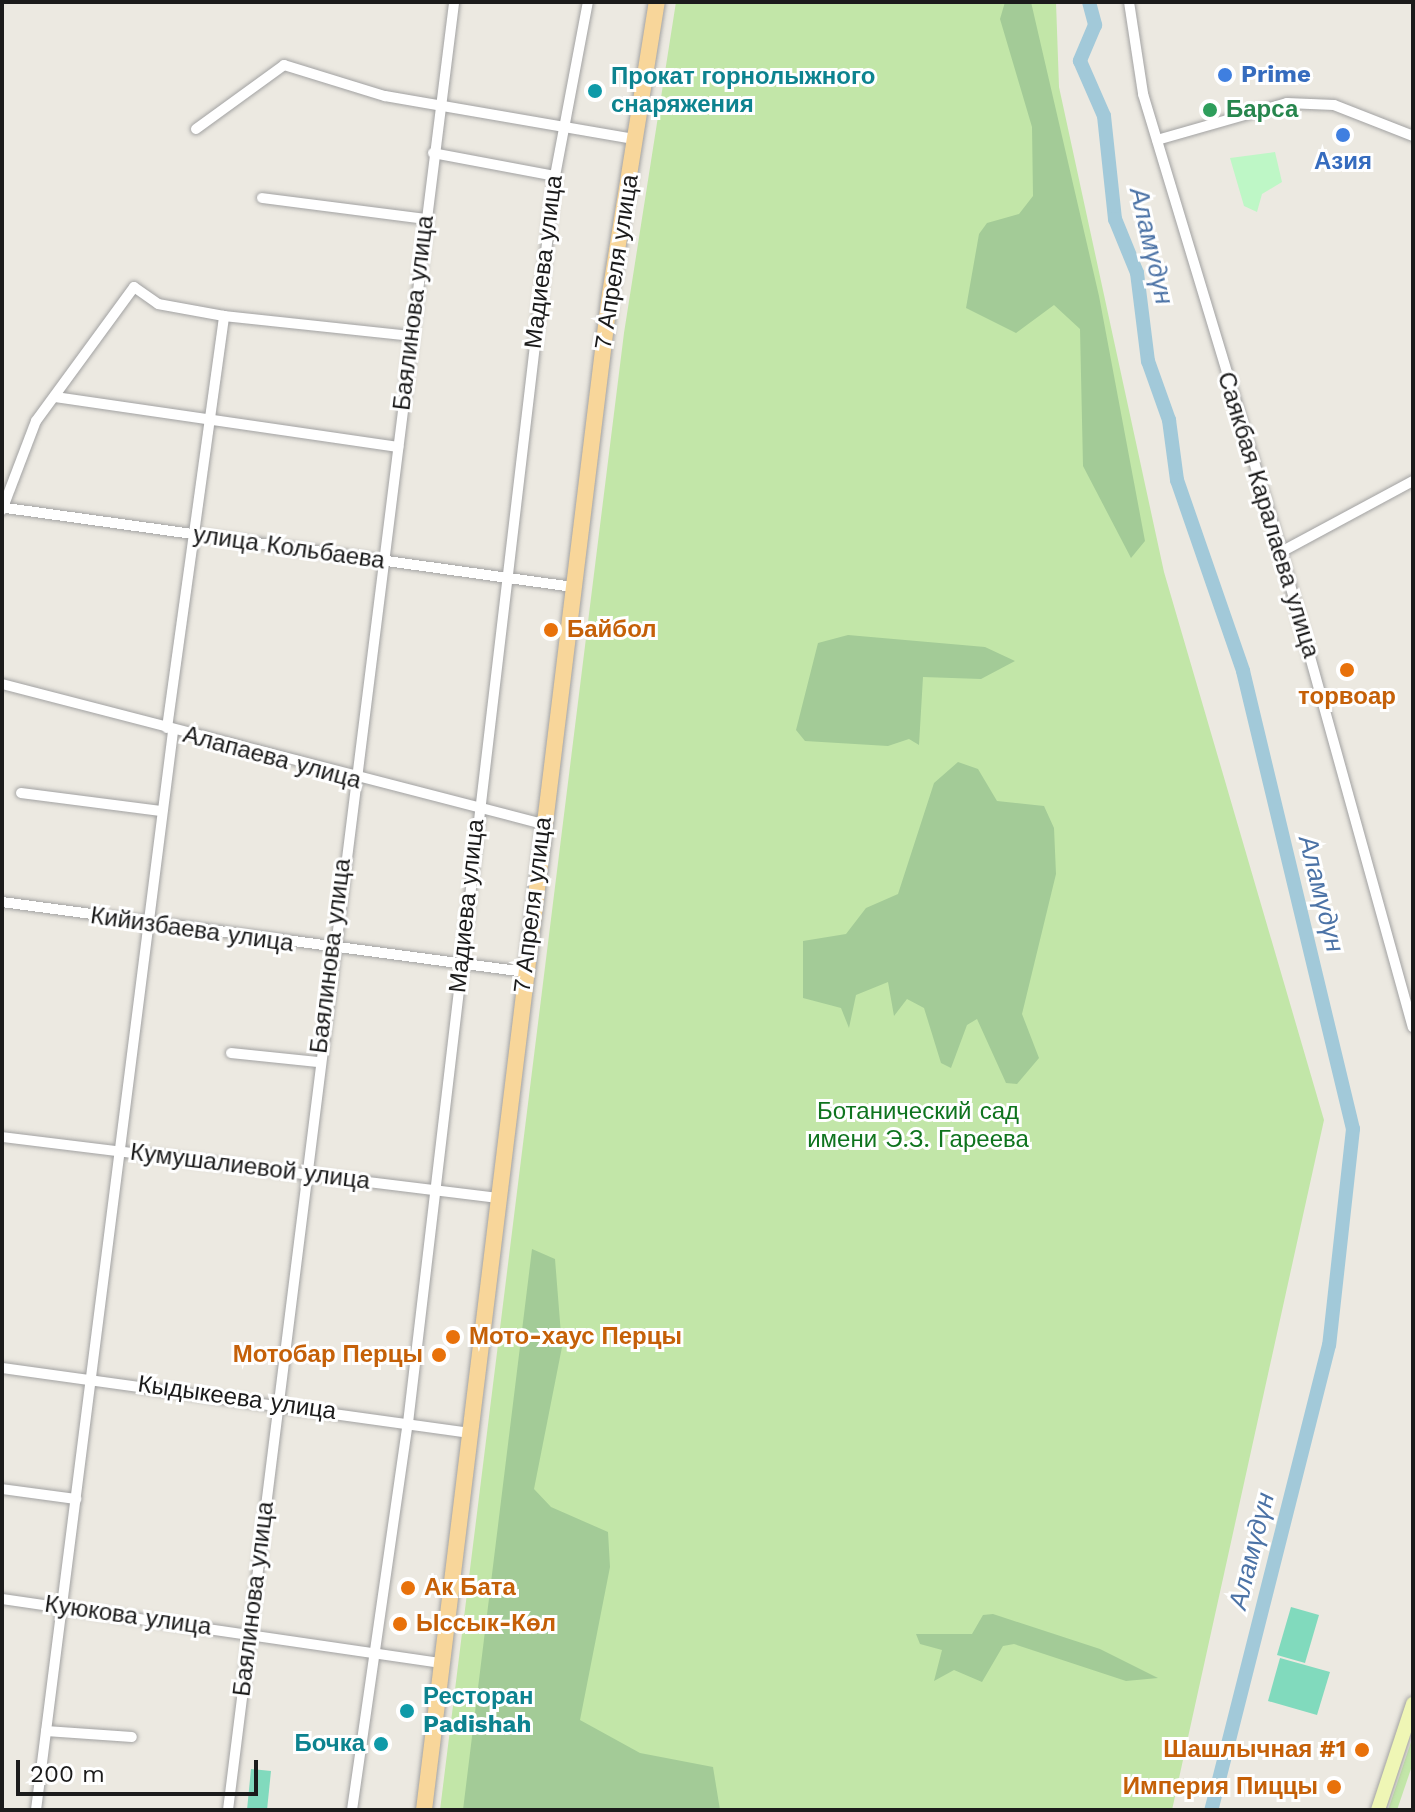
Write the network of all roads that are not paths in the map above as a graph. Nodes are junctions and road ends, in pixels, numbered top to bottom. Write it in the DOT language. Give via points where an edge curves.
graph roads {
  1 [pos="454,2"];
  2 [pos="588,2"];
  3 [pos="657,2"];
  4 [pos="1129,2"];
  5 [pos="440,102"];
  6 [pos="562,123"];
  7 [pos="196,129"];
  8 [pos="1413,136"];
  9 [pos="635,139"];
  10 [pos="1157,140"];
  11 [pos="433,153"];
  12 [pos="555,176"];
  13 [pos="262,198"];
  14 [pos="425,219"];
  15 [pos="224,316"];
  16 [pos="410,336"];
  17 [pos="55,397"];
  18 [pos="210,423"];
  19 [pos="398,447"];
  20 [pos="1413,481"];
  21 [pos="4,509"];
  22 [pos="194,534"];
  23 [pos="1281,552"];
  24 [pos="382,562"];
  25 [pos="507,578"];
  26 [pos="573,587"];
  27 [pos="2,684"];
  28 [pos="170,730"];
  29 [pos="354,781"];
  30 [pos="21,793"];
  31 [pos="161,811"];
  32 [pos="477,812"];
  33 [pos="543,824"];
  34 [pos="2,902"];
  35 [pos="144,925"];
  36 [pos="331,949"];
  37 [pos="461,962"];
  38 [pos="525,972"];
  39 [pos="1413,1027"];
  40 [pos="231,1053"];
  41 [pos="318,1062"];
  42 [pos="2,1137"];
  43 [pos="116,1151"];
  44 [pos="306,1173"];
  45 [pos="434,1189"];
  46 [pos="499,1198"];
  47 [pos="2,1368"];
  48 [pos="90,1378"];
  49 [pos="278,1403"];
  50 [pos="408,1423"];
  51 [pos="471,1433"];
  52 [pos="2,1489"];
  53 [pos="76,1499"];
  54 [pos="2,1599"];
  55 [pos="64,1607"];
  56 [pos="249,1633"];
  57 [pos="373,1653"];
  58 [pos="443,1663"];
  59 [pos="1413,1704"];
  60 [pos="46,1731"];
  61 [pos="132,1737"];
  62 [pos="36,1810"];
  63 [pos="228,1810"];
  64 [pos="352,1810"];
  65 [pos="424,1810"];
  66 [pos="1378,1810"];
  1 -- 5 [label="street, Баялинова улица"];
  2 -- 6 [label="street, Мадиева улица"];
  3 -- 9 [label="main road, 7 Апреля улица"];
  4 -- 10 [label="street, Саякбая Каралаева улица"];
  5 -- 6 [label="street"];
  5 -- 7 [label="street" via="385,96 284,65"];
  5 -- 11 [label="street, Баялинова улица"];
  6 -- 9 [label="street"];
  6 -- 12 [label="street, Мадиева улица"];
  8 -- 10 [label="street" via="1334,105 1287,103"];
  9 -- 26 [label="main road, 7 Апреля улица"];
  10 -- 23 [label="street, Саякбая Каралаева улица"];
  11 -- 12 [label="street"];
  11 -- 14 [label="street, Баялинова улица"];
  12 -- 25 [label="street, Мадиева улица"];
  13 -- 14 [label="street"];
  14 -- 16 [label="street, Баялинова улица"];
  15 -- 16 [label="street"];
  15 -- 17 [label="street" via="158,304 134,287"];
  15 -- 18 [label="street"];
  16 -- 19 [label="street, Баялинова улица"];
  17 -- 18 [label="street"];
  17 -- 21 [label="street" via="20,454"];
  18 -- 19 [label="street"];
  18 -- 22 [label="street"];
  19 -- 24 [label="street, Баялинова улица"];
  20 -- 23 [label="street"];
  21 -- 22 [label="street, улица Кольбаева"];
  22 -- 24 [label="street, улица Кольбаева"];
  22 -- 28 [label="street"];
  23 -- 39 [label="street, Саякбая Каралаева улица"];
  24 -- 25 [label="street, улица Кольбаева"];
  24 -- 29 [label="street, Баялинова улица"];
  25 -- 26 [label="street, улица Кольбаева"];
  25 -- 32 [label="street, Мадиева улица"];
  26 -- 33 [label="main road, 7 Апреля улица"];
  27 -- 28 [label="street, Алапаева улица"];
  28 -- 29 [label="street, Алапаева улица"];
  28 -- 31 [label="street"];
  29 -- 32 [label="street, Алапаева улица"];
  29 -- 36 [label="street, Баялинова улица"];
  30 -- 31 [label="street"];
  31 -- 35 [label="street"];
  32 -- 33 [label="street, Алапаева улица"];
  32 -- 37 [label="street, Мадиева улица"];
  33 -- 38 [label="main road, 7 Апреля улица"];
  34 -- 35 [label="street, Кийизбаева улица"];
  35 -- 36 [label="street, Кийизбаева улица"];
  35 -- 43 [label="street"];
  36 -- 37 [label="street, Кийизбаева улица"];
  36 -- 41 [label="street, Баялинова улица"];
  37 -- 38 [label="street, Кийизбаева улица"];
  37 -- 45 [label="street, Мадиева улица"];
  38 -- 46 [label="main road, 7 Апреля улица"];
  40 -- 41 [label="street"];
  41 -- 44 [label="street, Баялинова улица"];
  42 -- 43 [label="street, Кумушалиевой улица"];
  43 -- 44 [label="street, Кумушалиевой улица"];
  43 -- 48 [label="street"];
  44 -- 45 [label="street, Кумушалиевой улица"];
  44 -- 49 [label="street, Баялинова улица"];
  45 -- 46 [label="street, Кумушалиевой улица"];
  45 -- 50 [label="street, Мадиева улица"];
  46 -- 51 [label="main road, 7 Апреля улица"];
  47 -- 48 [label="street, Кыдыкеева улица"];
  48 -- 49 [label="street, Кыдыкеева улица"];
  48 -- 53 [label="street"];
  49 -- 50 [label="street, Кыдыкеева улица"];
  49 -- 56 [label="street, Баялинова улица"];
  50 -- 51 [label="street, Кыдыкеева улица"];
  50 -- 57 [label="street, Мадиева улица"];
  51 -- 58 [label="main road, 7 Апреля улица"];
  52 -- 53 [label="street"];
  53 -- 55 [label="street"];
  54 -- 55 [label="street, Куюкова улица"];
  55 -- 56 [label="street, Куюкова улица"];
  55 -- 60 [label="street"];
  56 -- 57 [label="street, Куюкова улица"];
  56 -- 63 [label="street, Баялинова улица"];
  57 -- 58 [label="street, Куюкова улица"];
  57 -- 64 [label="street, Мадиева улица"];
  58 -- 65 [label="main road, 7 Апреля улица"];
  59 -- 66 [label="main road"];
  60 -- 61 [label="street"];
  60 -- 62 [label="street"];
}
